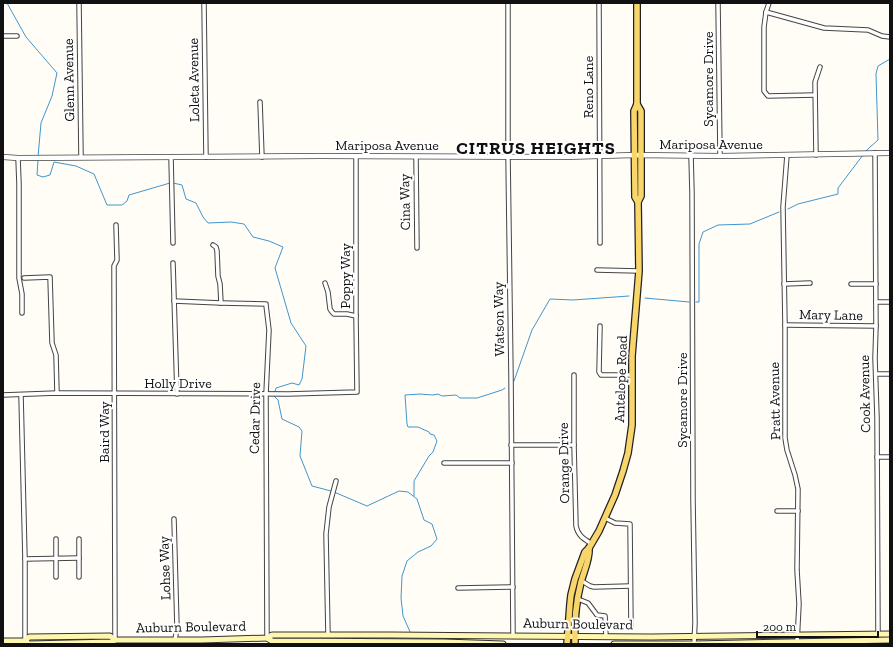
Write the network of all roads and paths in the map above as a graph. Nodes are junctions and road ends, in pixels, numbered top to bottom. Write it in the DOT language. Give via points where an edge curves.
graph roads {
  1 [pos="79,3"];
  2 [pos="204,3"];
  3 [pos="508,3"];
  4 [pos="599,3"];
  5 [pos="637,3"];
  6 [pos="718,3"];
  7 [pos="769,3"];
  8 [pos="766,12"];
  9 [pos="3,36"];
  10 [pos="17,36"];
  11 [pos="890,37"];
  12 [pos="820,67"];
  13 [pos="815,95"];
  14 [pos="260,102"];
  15 [pos="873,153"];
  16 [pos="890,153"];
  17 [pos="638,154"];
  18 [pos="691,155"];
  19 [pos="787,155"];
  20 [pos="816,155"];
  21 [pos="356,156"];
  22 [pos="508,156"];
  23 [pos="600,156"];
  24 [pos="720,156"];
  25 [pos="3,157"];
  26 [pos="81,157"];
  27 [pos="171,157"];
  28 [pos="206,157"];
  29 [pos="262,157"];
  30 [pos="416,157"];
  31 [pos="18,158"];
  32 [pos="116,226"];
  33 [pos="173,243"];
  34 [pos="600,243"];
  35 [pos="213,245"];
  36 [pos="417,248"];
  37 [pos="173,262"];
  38 [pos="597,270"];
  39 [pos="639,271"];
  40 [pos="24,278"];
  41 [pos="325,283"];
  42 [pos="810,283"];
  43 [pos="784,284"];
  44 [pos="851,284"];
  45 [pos="876,284"];
  46 [pos="174,301"];
  47 [pos="876,302"];
  48 [pos="890,302"];
  49 [pos="220,303"];
  50 [pos="22,313"];
  51 [pos="356,316"];
  52 [pos="785,325"];
  53 [pos="600,326"];
  54 [pos="876,326"];
  55 [pos="876,374"];
  56 [pos="890,374"];
  57 [pos="574,375"];
  58 [pos="632,375"];
  59 [pos="354,393"];
  60 [pos="57,394"];
  61 [pos="115,394"];
  62 [pos="177,394"];
  63 [pos="266,394"];
  64 [pos="3,395"];
  65 [pos="21,395"];
  66 [pos="511,445"];
  67 [pos="574,445"];
  68 [pos="877,457"];
  69 [pos="890,457"];
  70 [pos="512,462"];
  71 [pos="444,463"];
  72 [pos="336,482"];
  73 [pos="777,511"];
  74 [pos="798,511"];
  75 [pos="605,518"];
  76 [pos="174,519"];
  77 [pos="79,538"];
  78 [pos="56,539"];
  79 [pos="591,546"];
  80 [pos="56,558"];
  81 [pos="79,558"];
  82 [pos="25,559"];
  83 [pos="79,576"];
  84 [pos="56,577"];
  85 [pos="582,581"];
  86 [pos="630,586"];
  87 [pos="513,587"];
  88 [pos="458,588"];
  89 [pos="578,599"];
  90 [pos="631,627"];
  91 [pos="328,634"];
  92 [pos="391,634"];
  93 [pos="878,634"];
  94 [pos="890,634"];
  95 [pos="513,636"];
  96 [pos="567,636"];
  97 [pos="575,636"];
  98 [pos="606,636"];
  99 [pos="796,636"];
  100 [pos="49,637"];
  101 [pos="695,637"];
  102 [pos="268,638"];
  103 [pos="115,640"];
  104 [pos="175,640"];
  105 [pos="890,640"];
  106 [pos="3,641"];
  107 [pos="25,641"];
  108 [pos="840,641"];
  109 [pos="304,643"];
  110 [pos="391,643"];
  111 [pos="797,643"];
  112 [pos="49,644"];
  113 [pos="503,644"];
  114 [pos="567,644"];
  115 [pos="575,644"];
  116 [pos="614,644"];
  117 [pos="694,644"];
  1 -- 26 [label="street, Glenn Avenue"];
  2 -- 28 [label="street, Loleta Avenue"];
  3 -- 22 [label="street, Watson Way"];
  4 -- 23 [label="street, Reno Lane"];
  5 -- 17 [label="main road, Antelope Road" via="637,104 641,111"];
  6 -- 24 [label="street, Sycamore Drive"];
  7 -- 8 [label="street"];
  8 -- 11 [label="street" via="824,28 868,30"];
  8 -- 13 [label="street" via="764,91 768,96"];
  9 -- 10 [label="street"];
  12 -- 13 [label="street" via="815,82"];
  13 -- 20 [label="street"];
  14 -- 29 [label="street"];
  15 -- 16 [label="street, Mariposa Avenue"];
  15 -- 20 [label="street, Mariposa Avenue"];
  15 -- 45 [label="street, Cook Avenue"];
  17 -- 18 [label="street, Mariposa Avenue"];
  17 -- 23 [label="street, Mariposa Avenue"];
  17 -- 39 [label="main road, Antelope Road" via="641,196 638,202"];
  18 -- 24 [label="street, Mariposa Avenue"];
  18 -- 101 [label="street, Sycamore Drive"];
  19 -- 20 [label="street, Mariposa Avenue"];
  19 -- 24 [label="street, Mariposa Avenue"];
  19 -- 43 [label="street, Pratt Avenue" via="783,207"];
  21 -- 29 [label="street, Mariposa Avenue"];
  21 -- 30 [label="street, Mariposa Avenue"];
  21 -- 51 [label="street, Poppy Way"];
  22 -- 23 [label="street, Mariposa Avenue"];
  22 -- 30 [label="street, Mariposa Avenue"];
  22 -- 66 [label="street, Watson Way"];
  23 -- 34 [label="street, Reno Lane"];
  25 -- 31 [label="street, Mariposa Avenue"];
  26 -- 27 [label="street, Mariposa Avenue"];
  26 -- 31 [label="street, Mariposa Avenue"];
  27 -- 28 [label="street, Mariposa Avenue"];
  27 -- 33 [label="street"];
  28 -- 29 [label="street, Mariposa Avenue"];
  30 -- 36 [label="street, Cina Way"];
  31 -- 50 [label="street" via="19,278"];
  32 -- 61 [label="street, Baird Way"];
  35 -- 49 [label="street" via="217,251"];
  37 -- 46 [label="street"];
  38 -- 39 [label="street"];
  39 -- 58 [label="main road, Antelope Road"];
  40 -- 60 [label="street" via="50,277"];
  41 -- 51 [label="street" via="332,312"];
  42 -- 43 [label="street"];
  43 -- 52 [label="street, Pratt Avenue"];
  44 -- 45 [label="street"];
  45 -- 47 [label="street, Cook Avenue"];
  46 -- 49 [label="street"];
  46 -- 62 [label="street"];
  47 -- 48 [label="street"];
  47 -- 54 [label="street, Cook Avenue"];
  49 -- 63 [label="street, Cedar Drive" via="266,304 269,330"];
  51 -- 59 [label="street, Poppy Way" via="357,392"];
  52 -- 54 [label="street, Mary Lane"];
  52 -- 74 [label="street, Pratt Avenue" via="786,442 797,481"];
  53 -- 58 [label="street" via="599,372 601,375"];
  54 -- 55 [label="street, Cook Avenue"];
  55 -- 56 [label="street"];
  55 -- 68 [label="street, Cook Avenue"];
  57 -- 67 [label="street, Orange Drive"];
  58 -- 75 [label="main road, Antelope Road" via="632,425 628,453"];
  59 -- 63 [label="street, Holly Drive"];
  60 -- 61 [label="street, Holly Drive"];
  60 -- 65 [label="street, Holly Drive"];
  61 -- 62 [label="street, Holly Drive"];
  61 -- 103 [label="street, Baird Way"];
  62 -- 63 [label="street, Holly Drive"];
  63 -- 102 [label="street, Cedar Drive"];
  64 -- 65 [label="street, Holly Drive"];
  65 -- 82 [label="street"];
  66 -- 67 [label="street"];
  66 -- 70 [label="street, Watson Way"];
  67 -- 79 [label="street, Orange Drive" via="577,530"];
  68 -- 69 [label="street"];
  68 -- 93 [label="street, Cook Avenue"];
  70 -- 71 [label="street"];
  70 -- 87 [label="street, Watson Way"];
  72 -- 91 [label="street" via="329,507 326,534"];
  73 -- 74 [label="street"];
  74 -- 99 [label="street, Pratt Avenue" via="799,604"];
  75 -- 79 [label="main road, Antelope Road"];
  75 -- 86 [label="street" via="615,523 630,524"];
  76 -- 104 [label="street, Lohse Way" via="177,628"];
  77 -- 81 [label="street"];
  78 -- 80 [label="street"];
  79 -- 85 [label="main road, Antelope Road"];
  79 -- 96 [label="main road, Antelope Road" via="585,552 573,584"];
  80 -- 81 [label="street"];
  80 -- 82 [label="street"];
  80 -- 84 [label="street"];
  81 -- 83 [label="street"];
  82 -- 107 [label="street"];
  85 -- 86 [label="street" via="594,587"];
  85 -- 89 [label="main road, Antelope Road"];
  86 -- 90 [label="street"];
  87 -- 88 [label="street"];
  87 -- 95 [label="street, Watson Way"];
  89 -- 97 [label="main road, Antelope Road"];
  89 -- 98 [label="street" via="588,603 597,615 604,616"];
  91 -- 92 [label="main road, Auburn Boulevard"];
  91 -- 102 [label="main road, Auburn Boulevard" via="272,635"];
  92 -- 95 [label="main road, Auburn Boulevard"];
  92 -- 110 [label="street"];
  93 -- 94 [label="main road, Auburn Boulevard"];
  93 -- 99 [label="main road, Auburn Boulevard"];
  93 -- 108 [label="main road" via="874,638"];
  95 -- 96 [label="main road, Auburn Boulevard"];
  96 -- 97 [label="main road, Auburn Boulevard"];
  96 -- 114 [label="main road, Antelope Road"];
  97 -- 98 [label="main road, Auburn Boulevard"];
  97 -- 115 [label="main road, Antelope Road"];
  98 -- 101 [label="main road, Auburn Boulevard"];
  99 -- 101 [label="main road, Auburn Boulevard"];
  99 -- 111 [label="street, Pratt Avenue"];
  100 -- 103 [label="main road, Auburn Boulevard" via="110,636"];
  100 -- 107 [label="main road, Auburn Boulevard" via="29,637"];
  100 -- 112 [label="street"];
  101 -- 117 [label="street, Sycamore Drive"];
  102 -- 104 [label="main road, Auburn Boulevard"];
  102 -- 109 [label="main road, Auburn Boulevard" via="272,641"];
  103 -- 104 [label="main road, Auburn Boulevard"];
  103 -- 112 [label="main road, Auburn Boulevard"];
  105 -- 108 [label="main road, Auburn Boulevard"];
  106 -- 107 [label="main road, Auburn Boulevard"];
  107 -- 112 [label="main road, Auburn Boulevard" via="29,644"];
  108 -- 111 [label="main road, Auburn Boulevard"];
  109 -- 110 [label="main road, Auburn Boulevard"];
  110 -- 113 [label="main road, Auburn Boulevard"];
  111 -- 117 [label="main road, Auburn Boulevard"];
  116 -- 117 [label="main road, Auburn Boulevard"];
}
